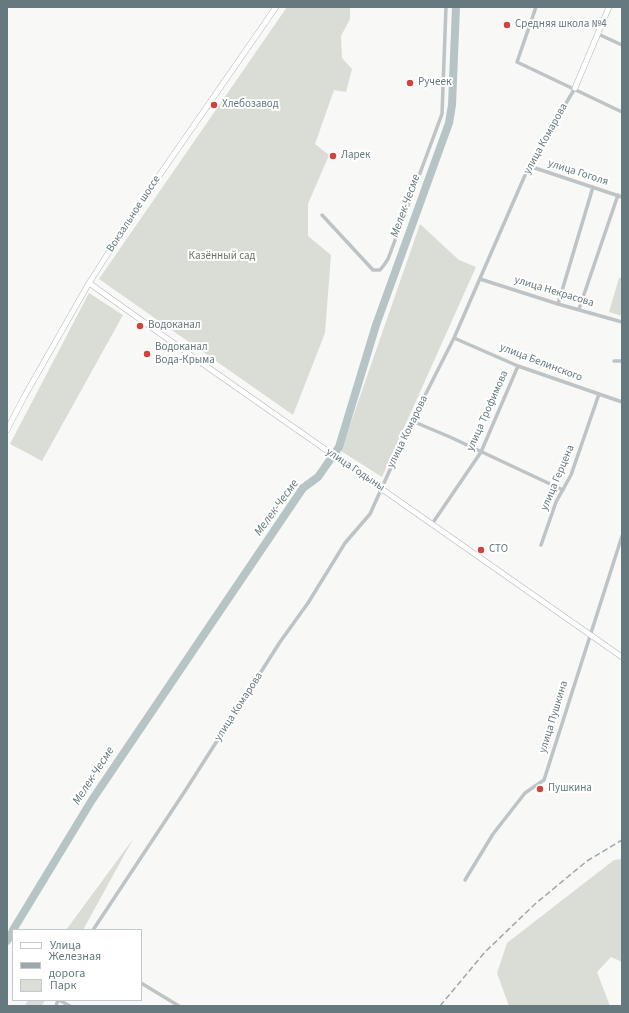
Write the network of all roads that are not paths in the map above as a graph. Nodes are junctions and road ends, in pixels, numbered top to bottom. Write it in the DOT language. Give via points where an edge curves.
graph roads {
  1 [pos="276,7"];
  2 [pos="446,7"];
  3 [pos="536,7"];
  4 [pos="609,7"];
  5 [pos="598,34"];
  6 [pos="622,45"];
  7 [pos="575,88"];
  8 [pos="622,112"];
  9 [pos="529,166"];
  10 [pos="593,187"];
  11 [pos="620,196"];
  12 [pos="322,215"];
  13 [pos="480,279"];
  14 [pos="90,283"];
  15 [pos="558,304"];
  16 [pos="579,309"];
  17 [pos="622,322"];
  18 [pos="454,338"];
  19 [pos="614,361"];
  20 [pos="622,362"];
  21 [pos="518,366"];
  22 [pos="598,394"];
  23 [pos="622,402"];
  24 [pos="412,421"];
  25 [pos="7,430"];
  26 [pos="481,452"];
  27 [pos="381,488"];
  28 [pos="563,490"];
  29 [pos="432,524"];
  30 [pos="622,536"];
  31 [pos="541,545"];
  32 [pos="590,636"];
  33 [pos="622,657"];
  34 [pos="465,880"];
  35 [pos="94,929"];
  36 [pos="142,984"];
  37 [pos="61,1001"];
  38 [pos="70,1006"];
  39 [pos="179,1006"];
  1 -- 14 [label="main road, Вокзальное шоссе" via="145,196"];
  2 -- 12 [label="street" via="442,114 388,259 380,270 372,270"];
  3 -- 7 [label="street" via="517,62"];
  4 -- 5 [label="main road, улица Комарова"];
  5 -- 6 [label="street"];
  5 -- 7 [label="main road, улица Комарова"];
  7 -- 8 [label="street"];
  7 -- 9 [label="street, улица Комарова"];
  9 -- 10 [label="street, улица Гоголя"];
  9 -- 13 [label="street, улица Комарова"];
  10 -- 11 [label="street, улица Гоголя"];
  10 -- 15 [label="street"];
  11 -- 16 [label="street"];
  13 -- 15 [label="street, улица Некрасова"];
  13 -- 18 [label="street, улица Комарова"];
  14 -- 25 [label="main road, Вокзальное шоссе"];
  14 -- 27 [label="main road, улица Годыны"];
  15 -- 16 [label="street, улица Некрасова"];
  16 -- 17 [label="street, улица Некрасова"];
  18 -- 21 [label="street, улица Белинского"];
  18 -- 24 [label="street, улица Комарова"];
  19 -- 20 [label="street"];
  21 -- 22 [label="street, улица Белинского"];
  21 -- 26 [label="street, улица Трофимова"];
  22 -- 23 [label="street, улица Белинского"];
  22 -- 28 [label="street, улица Герцена" via="571,475"];
  24 -- 26 [label="street"];
  24 -- 27 [label="street, улица Комарова"];
  26 -- 28 [label="street"];
  26 -- 29 [label="street, улица Трофимова"];
  27 -- 29 [label="main road, улица Годыны"];
  27 -- 35 [label="street, улица Комарова" via="370,514 345,543"];
  28 -- 31 [label="street, улица Герцена" via="556,502"];
  29 -- 32 [label="main road, улица Годыны"];
  30 -- 32 [label="street, улица Пушкина"];
  32 -- 33 [label="main road, улица Годыны"];
  32 -- 34 [label="street, улица Пушкина" via="544,780 520,799 493,834"];
  36 -- 39 [label="street"];
  37 -- 38 [label="street"];
}
